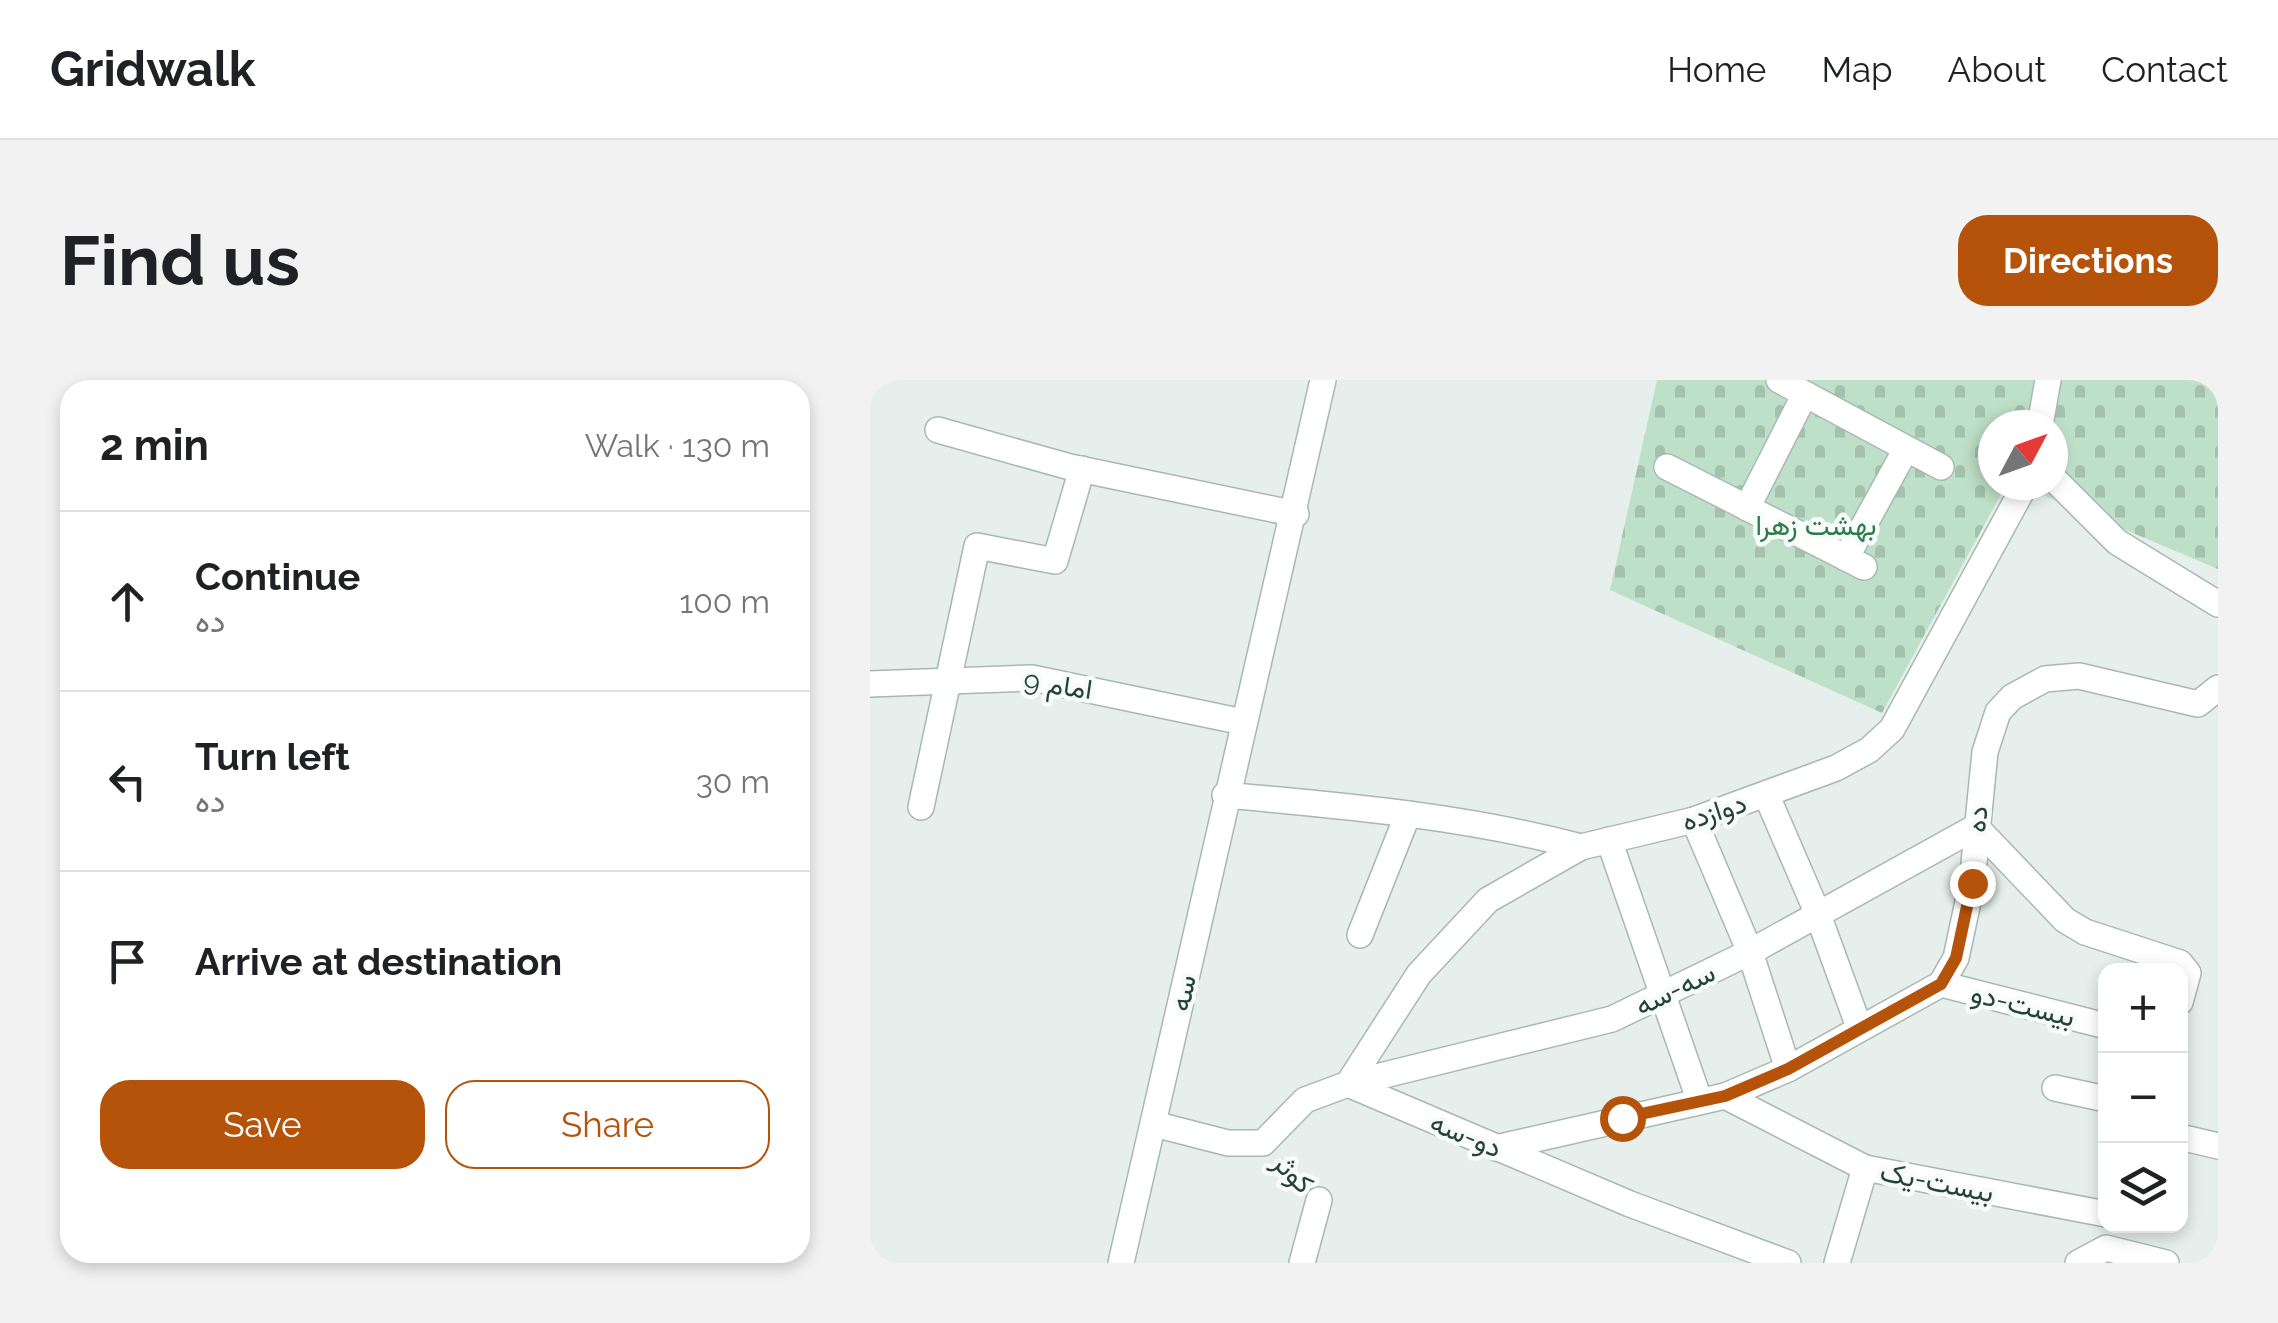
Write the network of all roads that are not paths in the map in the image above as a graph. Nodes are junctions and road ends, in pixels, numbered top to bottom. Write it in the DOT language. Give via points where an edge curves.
graph roads {
  1 [pos="1323,380"];
  2 [pos="1779,380"];
  3 [pos="2048,380"];
  4 [pos="1805,394"];
  5 [pos="2043,410"];
  6 [pos="938,430"];
  7 [pos="1906,448"];
  8 [pos="1941,467"];
  9 [pos="1667,468"];
  10 [pos="1082,469"];
  11 [pos="2068,493"];
  12 [pos="2017,500"];
  13 [pos="1748,508"];
  14 [pos="1296,514"];
  15 [pos="2218,604"];
  16 [pos="951,678"];
  17 [pos="870,684"];
  18 [pos="2218,688"];
  19 [pos="1242,722"];
  20 [pos="1226,794"];
  21 [pos="1766,794"];
  22 [pos="921,806"];
  23 [pos="1408,814"];
  24 [pos="1694,820"];
  25 [pos="1976,827"];
  26 [pos="1609,840"];
  27 [pos="1581,847"];
  28 [pos="1817,912"];
  29 [pos="1360,934"];
  30 [pos="1750,952"];
  31 [pos="2180,963"];
  32 [pos="1941,984"];
  33 [pos="1664,995"];
  34 [pos="2098,1024"];
  35 [pos="1858,1027"];
  36 [pos="1788,1069"];
  37 [pos="1348,1084"];
  38 [pos="2055,1088"];
  39 [pos="1712,1097"];
  40 [pos="2098,1097"];
  41 [pos="1154,1124"];
  42 [pos="2188,1140"];
  43 [pos="2218,1146"];
  44 [pos="1496,1148"];
  45 [pos="1865,1168"];
  46 [pos="1319,1200"];
  47 [pos="2098,1212"];
  48 [pos="2107,1245"];
  49 [pos="1121,1263"];
  50 [pos="1302,1263"];
  51 [pos="1788,1263"];
  52 [pos="1837,1263"];
  53 [pos="2078,1263"];
  54 [pos="2166,1263"];
  1 -- 14 [label="street, سه"];
  2 -- 4 [label="street"];
  3 -- 5 [label="street"];
  4 -- 7 [label="street"];
  4 -- 13 [label="street"];
  6 -- 10 [label="street"];
  7 -- 8 [label="street"];
  7 -- 13 [label="street" via="1855,563"];
  9 -- 13 [label="street"];
  10 -- 14 [label="street"];
  10 -- 16 [label="street" via="1055,561 977,546"];
  11 -- 15 [label="street" via="2116,542"];
  12 -- 21 [label="street, دوازده" via="1892,729 1836,768"];
  14 -- 19 [label="street, سه"];
  16 -- 17 [label="street, امام 9"];
  16 -- 19 [label="street, امام 9" via="1062,682"];
  16 -- 22 [label="street"];
  18 -- 25 [label="street, ده" via="2198,704 2079,676 2044,679 2028,688 1998,712 1985,752"];
  19 -- 20 [label="street, سه"];
  20 -- 23 [label="street"];
  20 -- 41 [label="street, سه"];
  21 -- 24 [label="street, دوازده"];
  21 -- 28 [label="street"];
  23 -- 27 [label="street"];
  23 -- 29 [label="street"];
  24 -- 26 [label="street, دوازده"];
  24 -- 30 [label="street"];
  25 -- 28 [label="street, سه-سه"];
  25 -- 31 [label="street" via="2064,920"];
  25 -- 32 [label="street, ده" via="1956,958"];
  26 -- 27 [label="street, دوازده"];
  26 -- 33 [label="street"];
  27 -- 37 [label="street, دوازده" via="1488,900 1419,974"];
  28 -- 30 [label="street, سه-سه"];
  28 -- 35 [label="street"];
  30 -- 33 [label="street, سه-سه"];
  30 -- 36 [label="street"];
  32 -- 34 [label="street, بیست-دو"];
  32 -- 35 [label="street"];
  33 -- 37 [label="street, سه-سه" via="1612,1018"];
  33 -- 39 [label="street"];
  35 -- 36 [label="street"];
  36 -- 39 [label="street"];
  37 -- 41 [label="street" via="1305,1100 1262,1143 1228,1143"];
  37 -- 44 [label="street, دو-سه"];
  38 -- 40 [label="street"];
  39 -- 44 [label="street"];
  39 -- 45 [label="street, بیست-یک"];
  41 -- 49 [label="street, سه"];
  42 -- 43 [label="street"];
  44 -- 51 [label="street, دو-سه"];
  45 -- 47 [label="street, بیست-یک"];
  45 -- 52 [label="street"];
  46 -- 50 [label="street, کوثر"];
  48 -- 53 [label="street"];
  48 -- 54 [label="street"];
}
